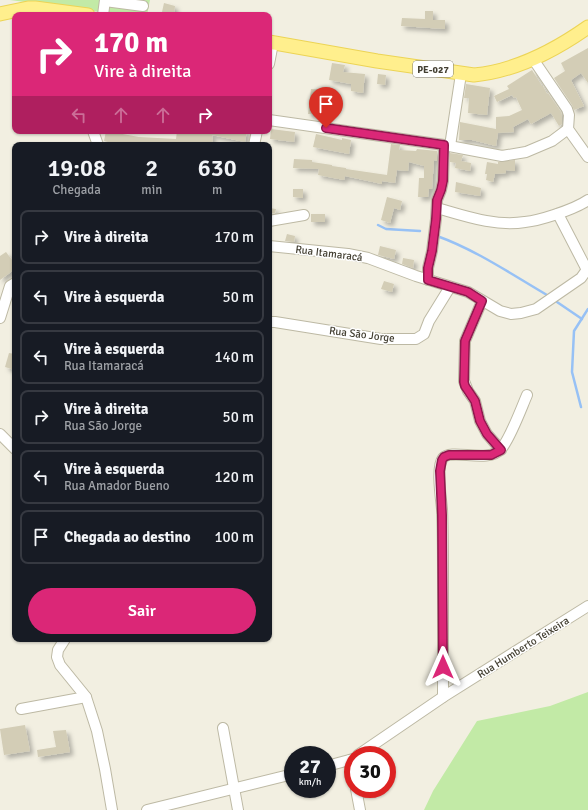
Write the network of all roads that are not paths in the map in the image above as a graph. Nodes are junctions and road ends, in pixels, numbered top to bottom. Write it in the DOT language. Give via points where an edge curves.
graph roads {
  1 [pos="105,0"];
  2 [pos="29,4"];
  3 [pos="143,7"];
  4 [pos="47,12"];
  5 [pos="103,12"];
  6 [pos="0,14"];
  7 [pos="588,27"];
  8 [pos="272,43"];
  9 [pos="534,59"];
  10 [pos="461,74"];
  11 [pos="272,120"];
  12 [pos="568,129"];
  13 [pos="447,145"];
  14 [pos="588,157"];
  15 [pos="588,200"];
  16 [pos="437,208"];
  17 [pos="558,214"];
  18 [pos="304,215"];
  19 [pos="272,220"];
  20 [pos="272,246"];
  21 [pos="587,269"];
  22 [pos="428,280"];
  23 [pos="12,285"];
  24 [pos="450,287"];
  25 [pos="482,301"];
  26 [pos="0,318"];
  27 [pos="272,322"];
  28 [pos="527,395"];
  29 [pos="0,434"];
  30 [pos="12,446"];
  31 [pos="501,450"];
  32 [pos="588,606"];
  33 [pos="63,642"];
  34 [pos="86,697"];
  35 [pos="443,697"];
  36 [pos="21,709"];
  37 [pos="223,728"];
  38 [pos="372,746"];
  39 [pos="284,776"];
  40 [pos="233,788"];
  41 [pos="358,798"];
  42 [pos="112,810"];
  43 [pos="147,810"];
  44 [pos="238,810"];
  45 [pos="360,810"];
  1 -- 3 [label="street"];
  1 -- 5 [label="street"];
  2 -- 4 [label="main road"];
  2 -- 6 [label="main road"];
  7 -- 9 [label="main road, PE-027"];
  8 -- 10 [label="main road, PE-027"];
  9 -- 10 [label="main road, PE-027" via="494,73"];
  9 -- 12 [label="street" via="567,109"];
  10 -- 13 [label="street"];
  11 -- 13 [label="street"];
  12 -- 13 [label="street" via="552,141 515,155 502,156"];
  12 -- 14 [label="street"];
  13 -- 16 [label="street"];
  15 -- 17 [label="street"];
  16 -- 17 [label="street" via="468,217 513,223"];
  16 -- 22 [label="street"];
  17 -- 21 [label="street"];
  18 -- 19 [label="street"];
  20 -- 22 [label="street, Rua Itamaracá" via="368,258"];
  21 -- 25 [label="street, Rua Itamaracá" via="575,283 536,309 521,314 500,311"];
  22 -- 24 [label="street, Rua Itamaracá"];
  23 -- 26 [label="street"];
  24 -- 25 [label="street, Rua Itamaracá" via="468,292"];
  24 -- 27 [label="street, Rua São Jorge" via="424,334 416,339 381,339"];
  25 -- 31 [label="street" via="465,341 464,382 475,401 480,421 487,434"];
  28 -- 31 [label="street"];
  29 -- 30 [label="street"];
  31 -- 35 [label="street" via="491,455 446,456 441,462"];
  32 -- 35 [label="street, Rua Humberto Teixeira"];
  33 -- 34 [label="street" via="57,654 58,661"];
  34 -- 36 [label="street"];
  34 -- 42 [label="street" via="105,769"];
  35 -- 38 [label="street, Rua Humberto Teixeira"];
  37 -- 40 [label="street"];
  39 -- 40 [label="street"];
  40 -- 43 [label="street"];
  40 -- 44 [label="street"];
  41 -- 45 [label="street"];
}
